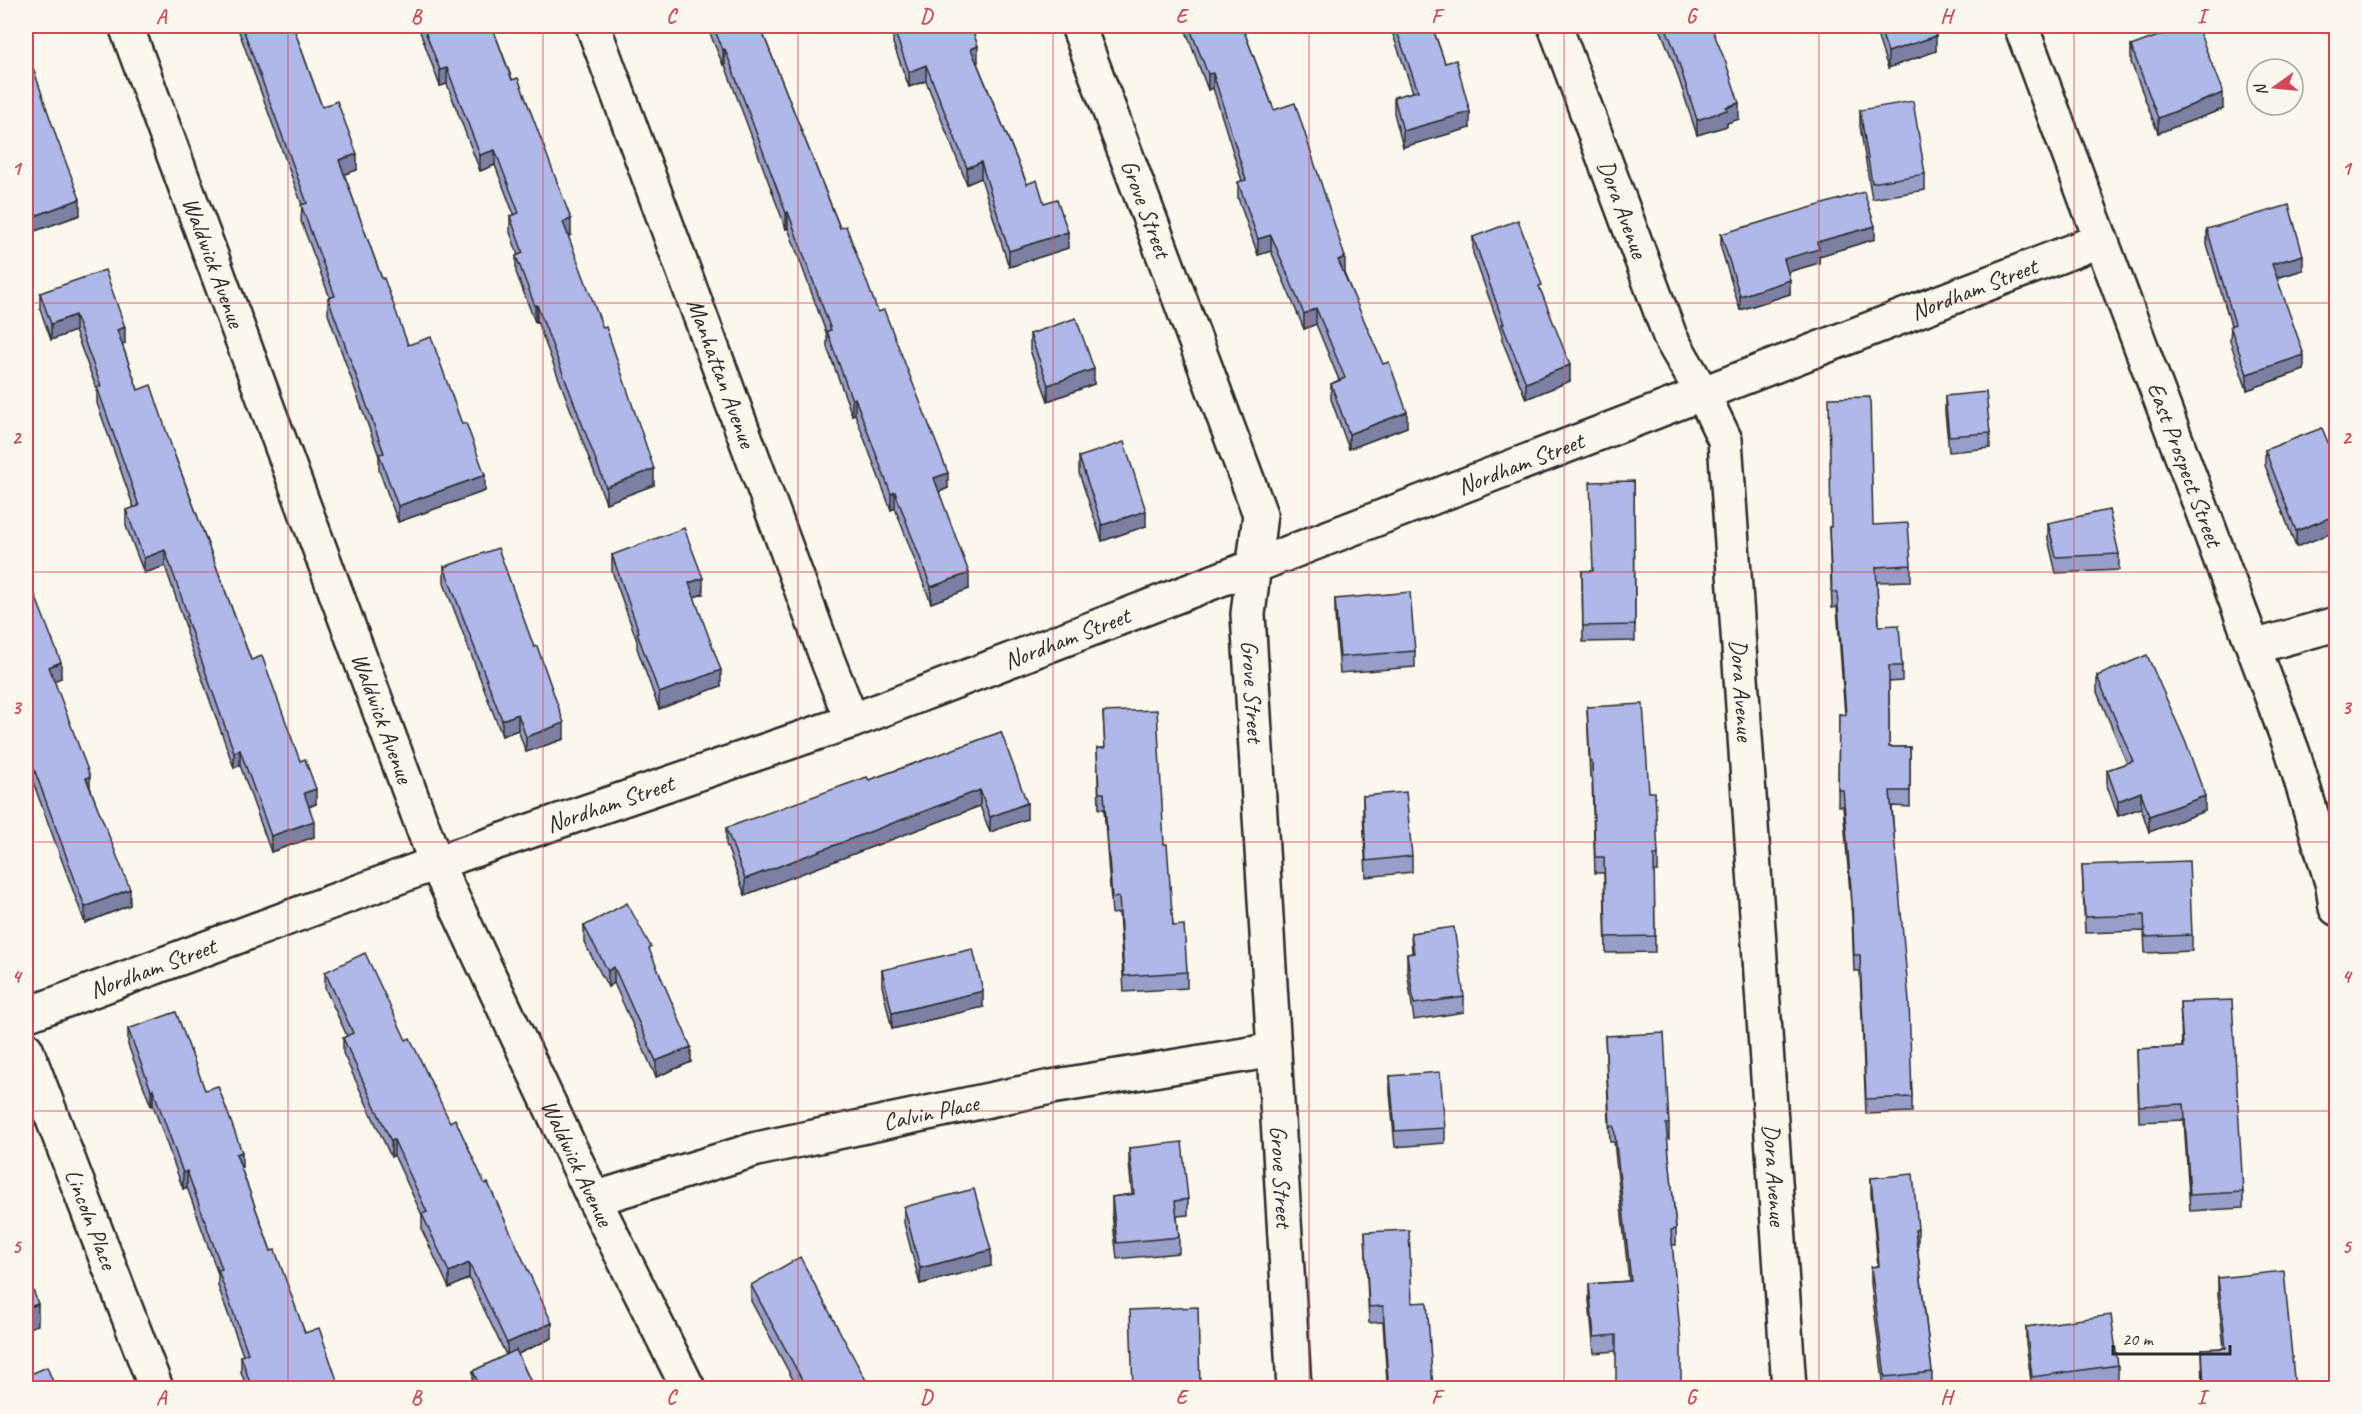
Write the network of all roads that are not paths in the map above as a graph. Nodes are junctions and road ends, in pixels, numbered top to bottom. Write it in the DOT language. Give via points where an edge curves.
graph roads {
  1 [pos="126,26"];
  2 [pos="593,26"];
  3 [pos="1078,26"];
  4 [pos="1555,26"];
  5 [pos="2021,26"];
  6 [pos="2101,240"];
  7 [pos="1703,394"];
  8 [pos="1253,568"];
  9 [pos="2337,624"];
  10 [pos="2254,647"];
  11 [pos="852,721"];
  12 [pos="436,863"];
  13 [pos="2337,908"];
  14 [pos="26,1015"];
  15 [pos="26,1049"];
  16 [pos="1274,1050"];
  17 [pos="594,1199"];
  18 [pos="156,1389"];
  19 [pos="688,1389"];
  20 [pos="1294,1389"];
  21 [pos="1789,1389"];
  1 -- 12 [label="street, Waldwick Avenue"];
  2 -- 11 [label="street, Manhattan Avenue"];
  3 -- 8 [label="street, Grove Street" via="1260,514"];
  4 -- 7 [label="street, Dora Avenue" via="1671,339"];
  5 -- 6 [label="street, East Prospect Street"];
  6 -- 7 [label="street, Nordham Street"];
  6 -- 10 [label="street, East Prospect Street"];
  7 -- 8 [label="street, Nordham Street"];
  7 -- 21 [label="street, Dora Avenue" via="1725,440"];
  8 -- 11 [label="street, Nordham Street"];
  8 -- 16 [label="street, Grove Street" via="1248,614"];
  9 -- 10 [label="street"];
  10 -- 13 [label="street, East Prospect Street" via="2293,753"];
  11 -- 12 [label="street, Nordham Street"];
  12 -- 14 [label="street, Nordham Street"];
  12 -- 17 [label="street, Waldwick Avenue"];
  15 -- 18 [label="street, Lincoln Place"];
  16 -- 17 [label="street, Calvin Place" via="1051,1086 757,1149"];
  16 -- 20 [label="street, Grove Street"];
  17 -- 19 [label="street, Waldwick Avenue"];
}
